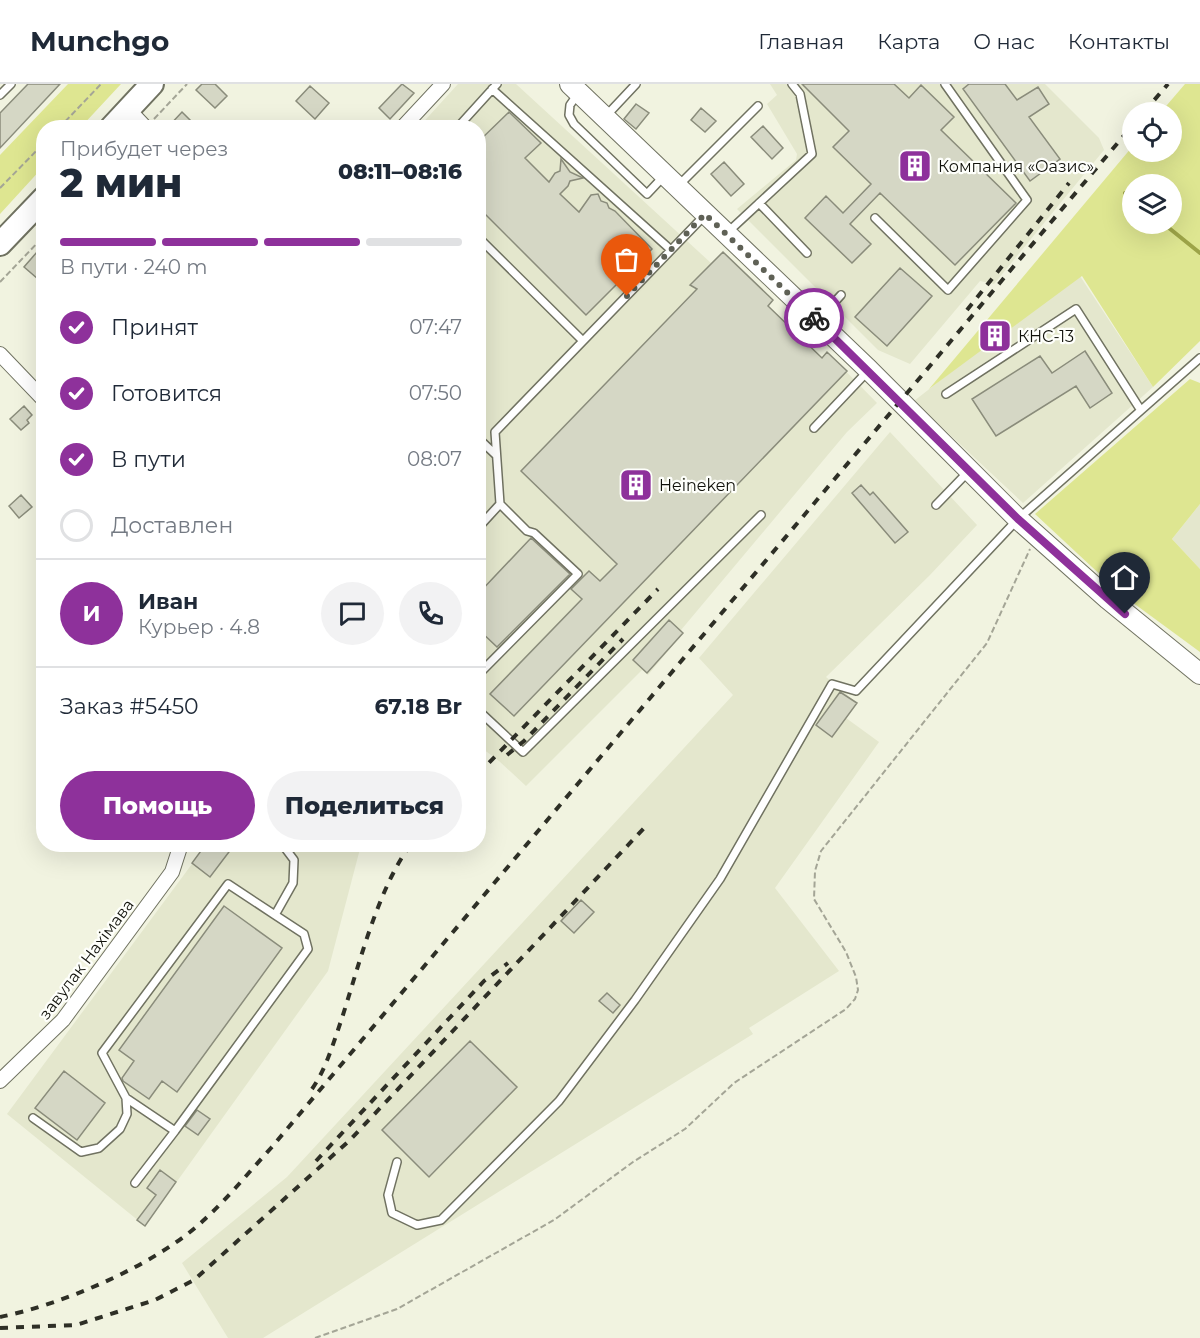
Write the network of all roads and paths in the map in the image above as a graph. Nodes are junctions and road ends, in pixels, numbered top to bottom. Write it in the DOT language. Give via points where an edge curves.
graph roads {
  1 [pos="11,84"];
  2 [pos="101,84"];
  3 [pos="152,84"];
  4 [pos="187,84"];
  5 [pos="636,84"];
  6 [pos="792,84"];
  7 [pos="945,84"];
  8 [pos="439,85"];
  9 [pos="494,86"];
  10 [pos="574,88"];
  11 [pos="0,95"];
  12 [pos="758,106"];
  13 [pos="128,109"];
  14 [pos="604,117"];
  15 [pos="67,120"];
  16 [pos="118,120"];
  17 [pos="139,120"];
  18 [pos="153,120"];
  19 [pos="409,120"];
  20 [pos="464,120"];
  21 [pos="36,151"];
  22 [pos="671,181"];
  23 [pos="0,189"];
  24 [pos="759,203"];
  25 [pos="36,206"];
  26 [pos="705,214"];
  27 [pos="874,218"];
  28 [pos="726,234"];
  29 [pos="0,244"];
  30 [pos="36,244"];
  31 [pos="486,245"];
  32 [pos="671,250"];
  33 [pos="807,253"];
  34 [pos="0,282"];
  35 [pos="841,295"];
  36 [pos="817,321"];
  37 [pos="583,341"];
  38 [pos="0,354"];
  39 [pos="1200,358"];
  40 [pos="869,370"];
  41 [pos="36,392"];
  42 [pos="946,394"];
  43 [pos="1140,409"];
  44 [pos="814,428"];
  45 [pos="486,446"];
  46 [pos="496,455"];
  47 [pos="969,471"];
  48 [pos="500,504"];
  49 [pos="936,505"];
  50 [pos="761,515"];
  51 [pos="486,519"];
  52 [pos="1018,519"];
  53 [pos="1036,535"];
  54 [pos="486,667"];
  55 [pos="1200,674"];
  56 [pos="486,717"];
  57 [pos="178,852"];
  58 [pos="288,852"];
  59 [pos="275,915"];
  60 [pos="0,1081"];
  61 [pos="126,1098"];
  62 [pos="33,1118"];
  63 [pos="175,1131"];
  64 [pos="397,1162"];
  65 [pos="135,1183"];
  66 [pos="315,1338"];
  1 -- 11 [label="lane"];
  2 -- 15 [label="path"];
  3 -- 13 [label="main road"];
  4 -- 18 [label="path"];
  5 -- 14 [label="lane"];
  6 -- 24 [label="lane" via="800,93 812,154"];
  7 -- 27 [label="lane" via="1027,200 948,290"];
  8 -- 19 [label="street"];
  9 -- 20 [label="lane"];
  9 -- 32 [label="lane"];
  10 -- 14 [label="street"];
  10 -- 22 [label="lane" via="569,115 574,124 647,194"];
  12 -- 22 [label="lane"];
  13 -- 16 [label="main road"];
  13 -- 17 [label="street"];
  14 -- 22 [label="street"];
  21 -- 23 [label="path"];
  22 -- 26 [label="street"];
  24 -- 28 [label="lane"];
  24 -- 33 [label="lane"];
  25 -- 29 [label="main road"];
  26 -- 28 [label="street"];
  26 -- 32 [label="lane"];
  28 -- 36 [label="street"];
  30 -- 34 [label="path"];
  31 -- 37 [label="lane"];
  32 -- 37 [label="lane"];
  35 -- 36 [label="lane"];
  36 -- 40 [label="street"];
  37 -- 46 [label="lane" via="495,432"];
  38 -- 41 [label="street"];
  39 -- 43 [label="lane"];
  40 -- 44 [label="lane"];
  40 -- 47 [label="street"];
  42 -- 43 [label="lane" via="1076,309"];
  43 -- 52 [label="lane"];
  45 -- 46 [label="lane"];
  46 -- 48 [label="lane"];
  47 -- 49 [label="lane"];
  47 -- 52 [label="street"];
  48 -- 51 [label="lane"];
  48 -- 54 [label="lane" via="578,574"];
  50 -- 56 [label="lane" via="524,752"];
  52 -- 53 [label="street"];
  52 -- 64 [label="lane" via="856,691 832,684 720,879 559,1101 506,1157 441,1221 417,1225 392,1213 388,1195"];
  53 -- 55 [label="street"];
  53 -- 66 [label="path" via="987,643 821,850 814,899 846,952 858,990 855,999 846,1009 734,1083 686,1129 554,1220 397,1309"];
  57 -- 60 [label="street, завулак Нахімава" via="171,872 63,1020"];
  58 -- 59 [label="lane" via="294,860 293,883"];
  59 -- 61 [label="lane" via="228,884 102,1053"];
  59 -- 63 [label="lane" via="304,934 308,949"];
  61 -- 62 [label="lane" via="127,1114 120,1129 99,1148 81,1152"];
  61 -- 63 [label="lane"];
  63 -- 65 [label="lane"];
}
